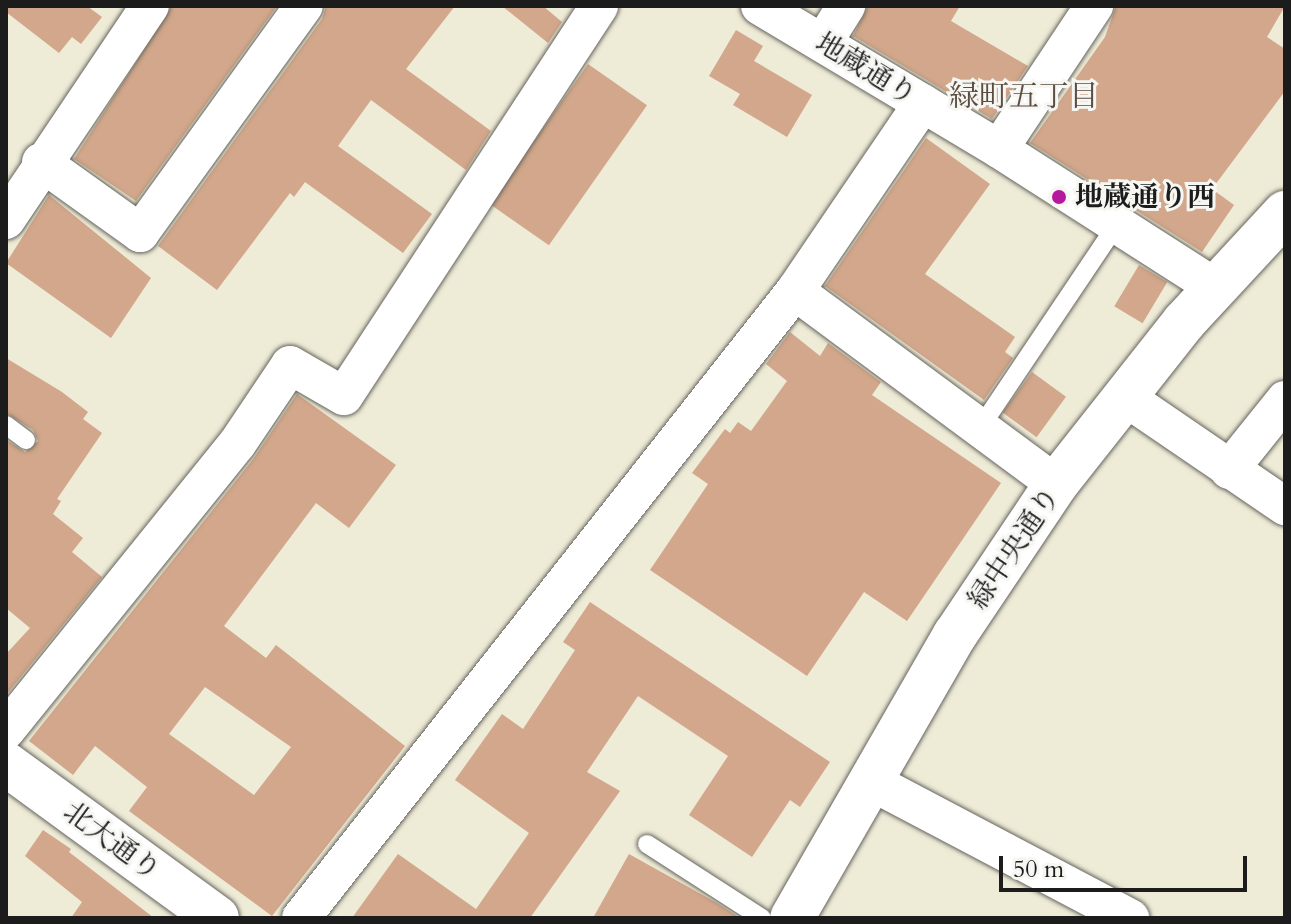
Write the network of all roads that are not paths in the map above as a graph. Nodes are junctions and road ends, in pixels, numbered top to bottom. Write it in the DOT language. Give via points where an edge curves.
graph roads {
  1 [pos="150,6"];
  2 [pos="304,6"];
  3 [pos="599,6"];
  4 [pos="760,6"];
  5 [pos="846,6"];
  6 [pos="1094,6"];
  7 [pos="823,43"];
  8 [pos="923,103"];
  9 [pos="999,149"];
  10 [pos="41,162"];
  11 [pos="1285,213"];
  12 [pos="6,220"];
  13 [pos="1117,224"];
  14 [pos="1215,287"];
  15 [pos="795,291"];
  16 [pos="1125,397"];
  17 [pos="1285,400"];
  18 [pos="6,425"];
  19 [pos="980,428"];
  20 [pos="26,440"];
  21 [pos="1229,470"];
  22 [pos="1056,484"];
  23 [pos="1285,506"];
  24 [pos="6,730"];
  25 [pos="6,764"];
  26 [pos="872,782"];
  27 [pos="647,844"];
  28 [pos="1118,915"];
  29 [pos="217,918"];
  30 [pos="301,918"];
  31 [pos="762,918"];
  32 [pos="792,918"];
  1 -- 10 [label="street"];
  2 -- 10 [label="street" via="140,233"];
  3 -- 24 [label="street" via="344,396 290,365 237,444"];
  4 -- 7 [label="street, 地蔵通り"];
  5 -- 7 [label="street"];
  6 -- 9 [label="street"];
  7 -- 8 [label="street, 地蔵通り"];
  8 -- 9 [label="street, 地蔵通り"];
  8 -- 15 [label="street"];
  9 -- 13 [label="street, 地蔵通り"];
  10 -- 12 [label="street"];
  11 -- 14 [label="street, 緑中央通り"];
  13 -- 14 [label="street, 地蔵通り"];
  13 -- 19 [label="lane"];
  14 -- 16 [label="street, 緑中央通り"];
  15 -- 19 [label="street"];
  15 -- 30 [label="street"];
  16 -- 21 [label="street"];
  16 -- 22 [label="street, 緑中央通り"];
  17 -- 21 [label="street"];
  18 -- 20 [label="lane"];
  19 -- 22 [label="street"];
  21 -- 23 [label="street"];
  22 -- 26 [label="street, 緑中央通り" via="955,635"];
  25 -- 29 [label="street, 北大通り"];
  26 -- 28 [label="street"];
  26 -- 32 [label="street, 緑中央通り"];
  27 -- 31 [label="lane"];
}
